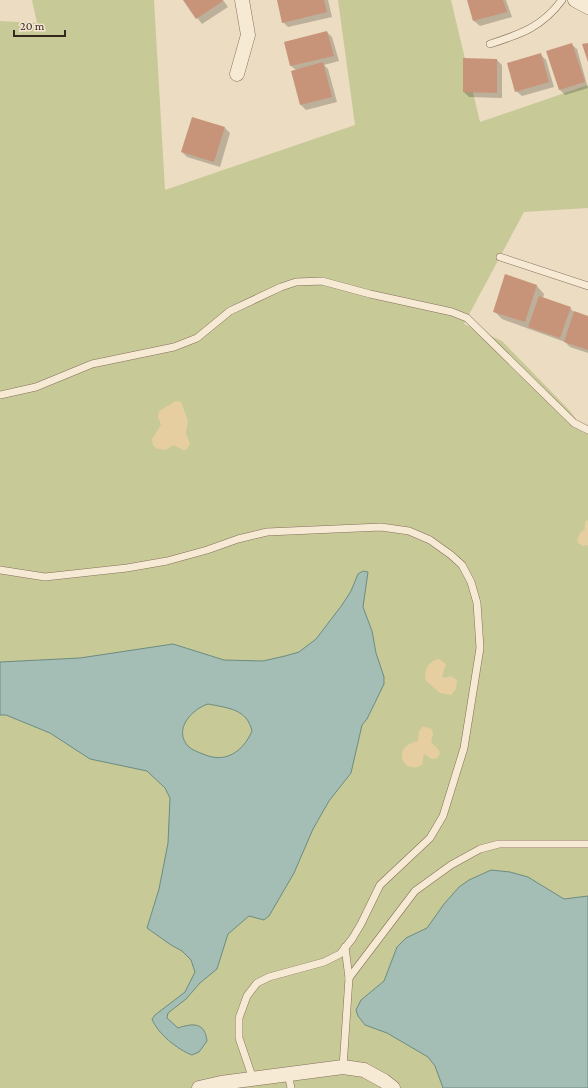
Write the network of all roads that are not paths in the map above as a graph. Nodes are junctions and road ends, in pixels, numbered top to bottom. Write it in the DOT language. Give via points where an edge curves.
graph roads {
  1 [pos="242,0"];
  2 [pos="562,0"];
  3 [pos="575,0"];
  4 [pos="588,8"];
  5 [pos="490,44"];
  6 [pos="237,74"];
  7 [pos="500,257"];
  8 [pos="588,286"];
  9 [pos="0,396"];
  10 [pos="588,430"];
  11 [pos="0,570"];
  12 [pos="588,844"];
  13 [pos="345,947"];
  14 [pos="349,978"];
  15 [pos="343,1067"];
  16 [pos="253,1079"];
  17 [pos="290,1081"];
  18 [pos="199,1088"];
  19 [pos="393,1088"];
  1 -- 6 [label="street" via="248,35"];
  2 -- 5 [label="lane" via="537,26"];
  3 -- 4 [label="street"];
  7 -- 8 [label="lane"];
  9 -- 10 [label="lane" via="36,387 92,364 174,346 197,338 230,312 281,286 296,282 322,281 452,312 467,318 574,423"];
  11 -- 13 [label="lane" via="45,577 127,568 167,561 238,538 267,532 381,527 409,531 430,540 462,565 471,582 477,603 480,648 462,756 443,816 430,838 380,886 361,924"];
  12 -- 14 [label="lane" via="499,844 480,849 451,865 415,891"];
  13 -- 14 [label="lane"];
  13 -- 16 [label="lane" via="340,954 324,962 257,983 247,996 239,1018 239,1038"];
  14 -- 15 [label="lane"];
  15 -- 17 [label="street"];
  15 -- 19 [label="street" via="364,1070 384,1080"];
  16 -- 17 [label="street"];
  16 -- 18 [label="street"];
}
